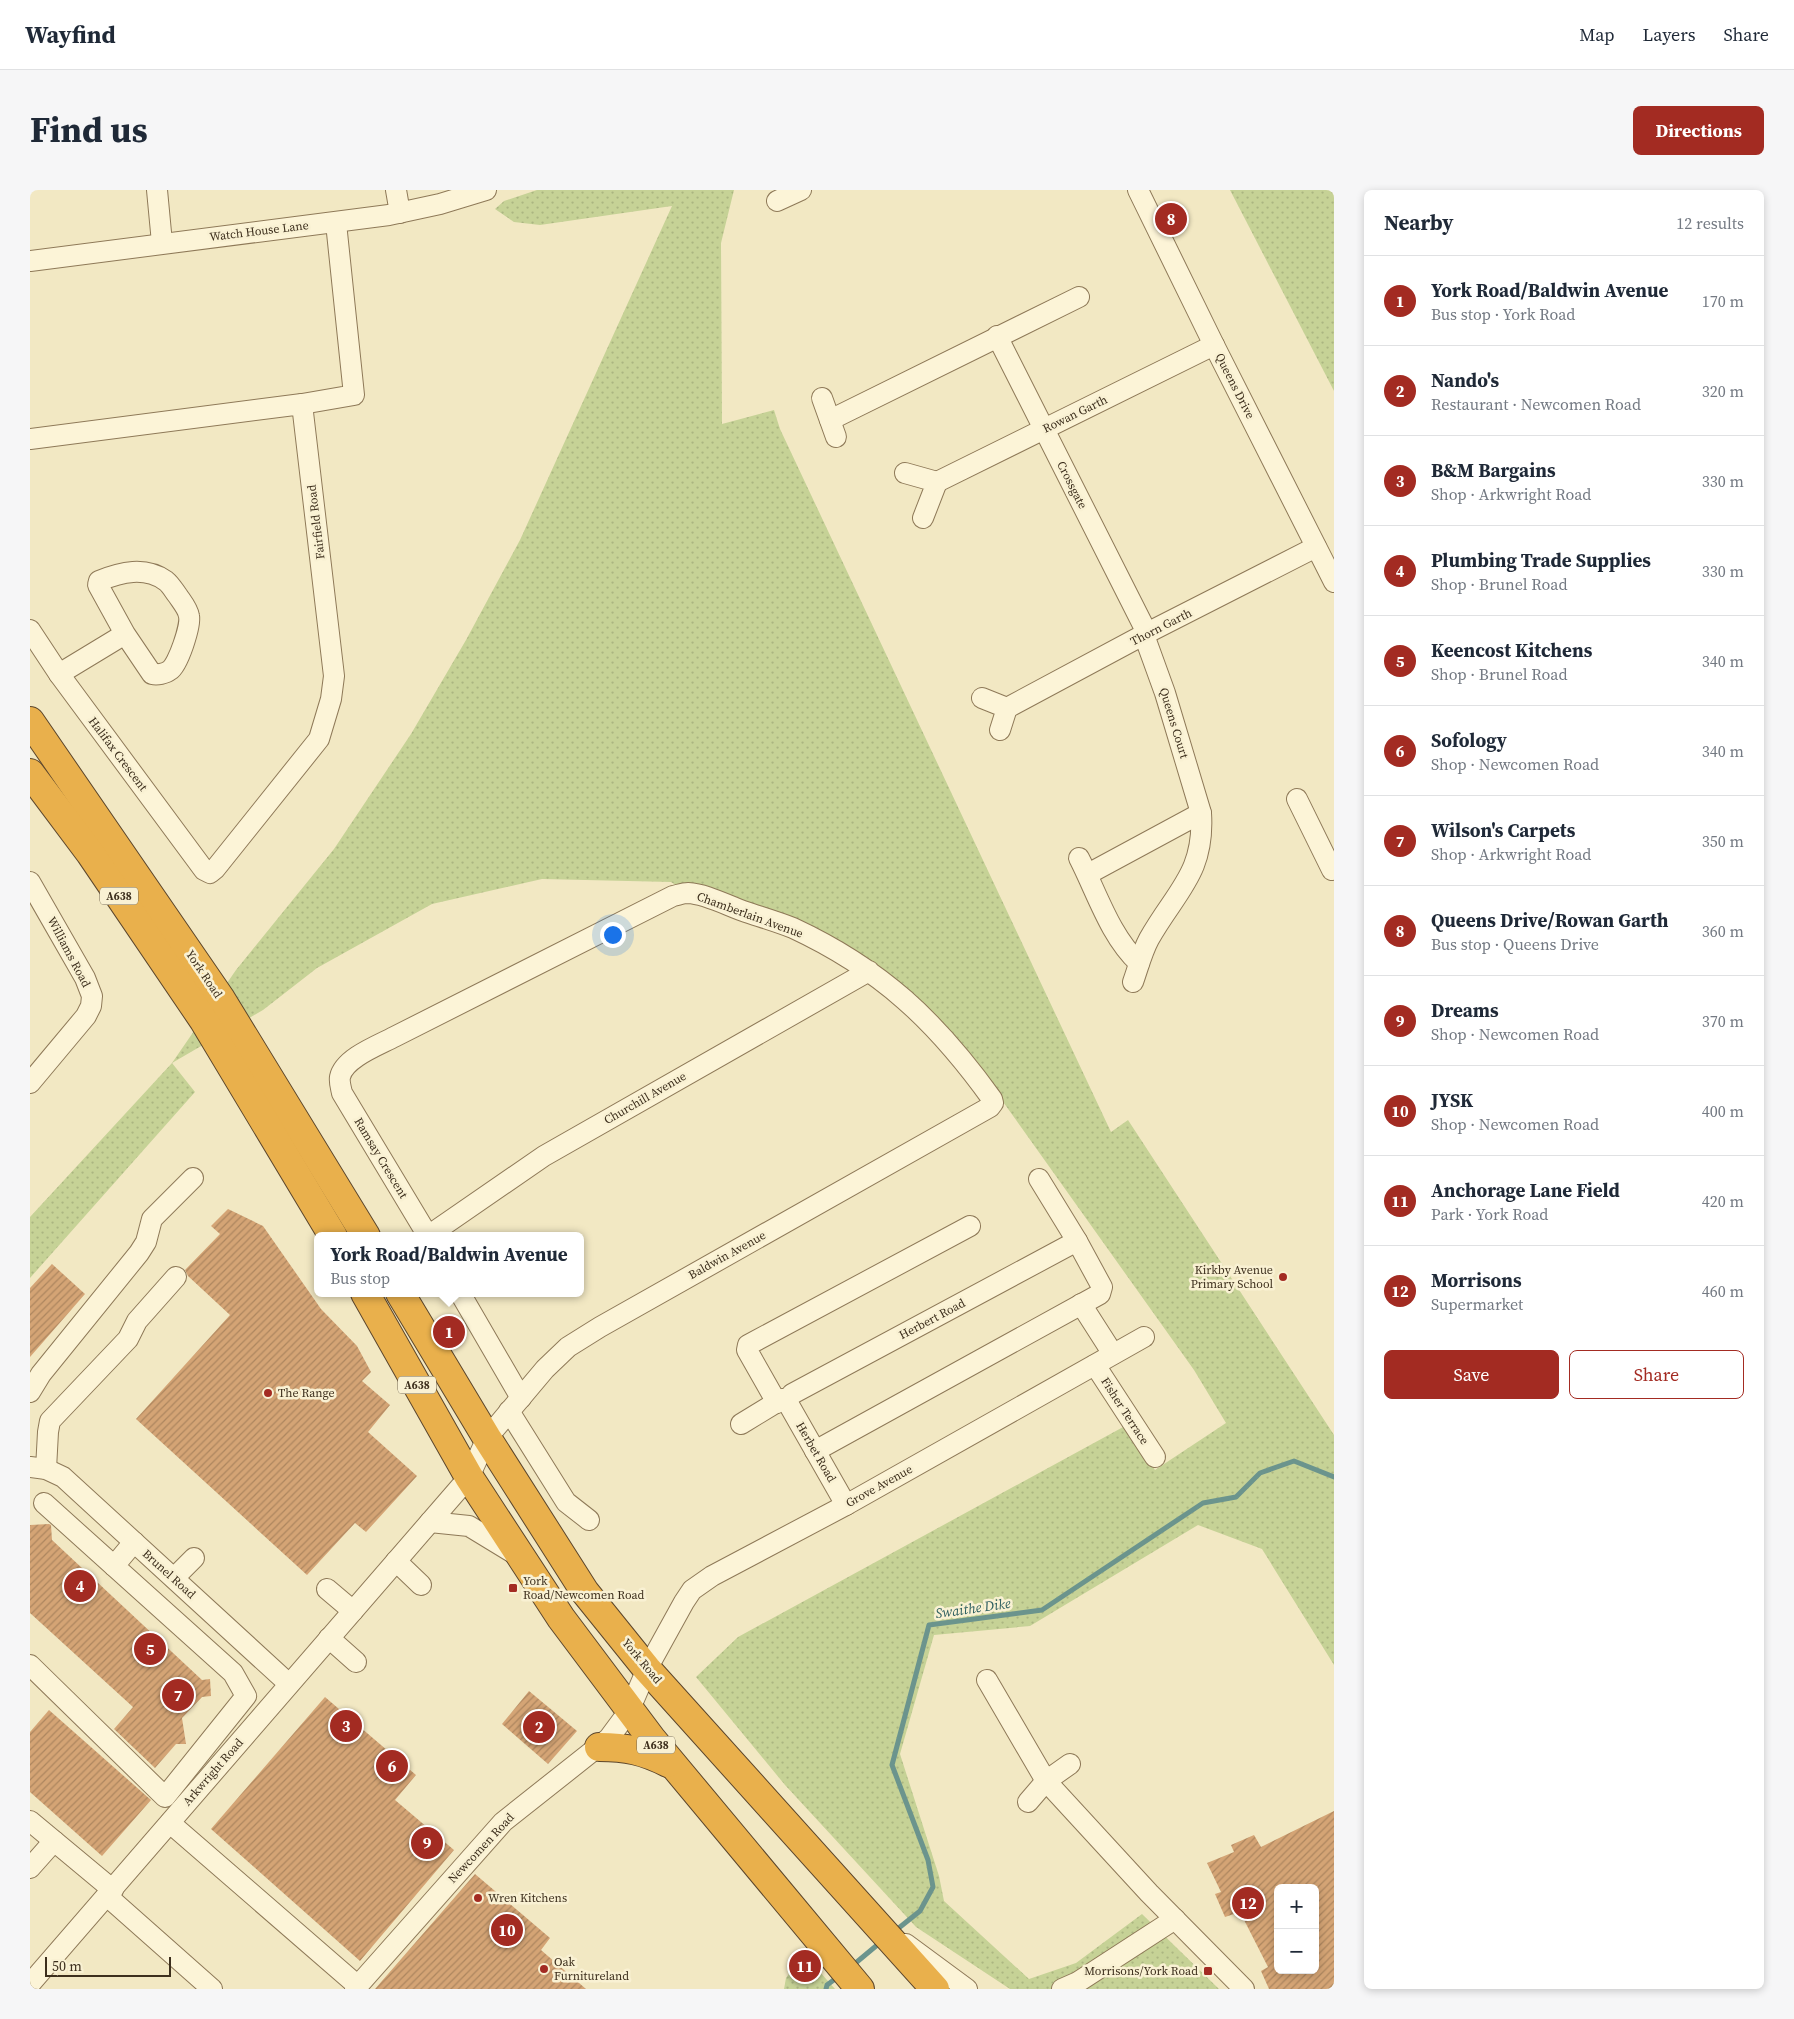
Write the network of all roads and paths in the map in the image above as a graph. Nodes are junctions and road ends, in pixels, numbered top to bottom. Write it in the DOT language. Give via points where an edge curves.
graph roads {
  1 [pos="158,190"];
  2 [pos="396,190"];
  3 [pos="486,190"];
  4 [pos="801,190"];
  5 [pos="1138,190"];
  6 [pos="777,201"];
  7 [pos="400,213"];
  8 [pos="336,222"];
  9 [pos="162,243"];
  10 [pos="30,261"];
  11 [pos="1079,297"];
  12 [pos="997,336"];
  13 [pos="1214,345"];
  14 [pos="822,398"];
  15 [pos="302,404"];
  16 [pos="1044,430"];
  17 [pos="30,439"];
  18 [pos="905,473"];
  19 [pos="937,482"];
  20 [pos="924,518"];
  21 [pos="1316,547"];
  22 [pos="1334,582"];
  23 [pos="30,630"];
  24 [pos="125,634"];
  25 [pos="1146,634"];
  26 [pos="58,674"];
  27 [pos="982,698"];
  28 [pos="1007,708"];
  29 [pos="30,721"];
  30 [pos="1000,730"];
  31 [pos="30,773"];
  32 [pos="1298,799"];
  33 [pos="1201,813"];
  34 [pos="1334,868"];
  35 [pos="210,873"];
  36 [pos="30,882"];
  37 [pos="1139,963"];
  38 [pos="869,971"];
  39 [pos="1133,982"];
  40 [pos="340,1078"];
  41 [pos="30,1083"];
  42 [pos="993,1103"];
  43 [pos="194,1178"];
  44 [pos="1039,1179"];
  45 [pos="970,1226"];
  46 [pos="330,1232"];
  47 [pos="364,1232"];
  48 [pos="426,1232"];
  49 [pos="434,1232"];
  50 [pos="1077,1241"];
  51 [pos="176,1277"];
  52 [pos="367,1297"];
  53 [pos="402,1297"];
  54 [pos="462,1297"];
  55 [pos="1081,1304"];
  56 [pos="1144,1337"];
  57 [pos="1113,1354"];
  58 [pos="1095,1365"];
  59 [pos="30,1392"];
  60 [pos="783,1401"];
  61 [pos="515,1405"];
  62 [pos="741,1424"];
  63 [pos="486,1438"];
  64 [pos="815,1451"];
  65 [pos="1155,1457"];
  66 [pos="38,1468"];
  67 [pos="469,1478"];
  68 [pos="44,1503"];
  69 [pos="846,1505"];
  70 [pos="589,1520"];
  71 [pos="430,1522"];
  72 [pos="134,1542"];
  73 [pos="194,1558"];
  74 [pos="521,1558"];
  75 [pos="396,1561"];
  76 [pos="114,1566"];
  77 [pos="174,1578"];
  78 [pos="421,1586"];
  79 [pos="327,1589"];
  80 [pos="353,1611"];
  81 [pos="329,1638"];
  82 [pos="356,1662"];
  83 [pos="30,1665"];
  84 [pos="647,1669"];
  85 [pos="987,1680"];
  86 [pos="290,1684"];
  87 [pos="629,1710"];
  88 [pos="599,1747"];
  89 [pos="1070,1764"];
  90 [pos="674,1766"];
  91 [pos="1046,1781"];
  92 [pos="165,1797"];
  93 [pos="1028,1802"];
  94 [pos="176,1816"];
  95 [pos="30,1821"];
  96 [pos="54,1841"];
  97 [pos="30,1868"];
  98 [pos="110,1893"];
  99 [pos="869,1916"];
  100 [pos="1175,1919"];
  101 [pos="34,1972"];
  102 [pos="932,1986"];
  103 [pos="1071,1987"];
  104 [pos="357,1988"];
  105 [pos="212,1989"];
  106 [pos="860,1989"];
  107 [pos="967,1989"];
  108 [pos="1244,1989"];
  1 -- 9 [label="street"];
  2 -- 7 [label="street"];
  3 -- 7 [label="street, Watch House Lane"];
  4 -- 6 [label="street"];
  5 -- 13 [label="street, Queens Drive"];
  7 -- 8 [label="street, Watch House Lane"];
  8 -- 9 [label="street, Watch House Lane"];
  8 -- 15 [label="street" via="354,395"];
  9 -- 10 [label="street, Watch House Lane"];
  11 -- 12 [label="street"];
  12 -- 14 [label="street" via="833,428"];
  12 -- 16 [label="street, Crossgate"];
  13 -- 16 [label="street, Rowan Garth"];
  13 -- 21 [label="street, Queens Drive"];
  15 -- 17 [label="street"];
  15 -- 35 [label="street, Fairfield Road" via="334,676 331,699 318,739"];
  16 -- 19 [label="street, Rowan Garth"];
  16 -- 25 [label="street, Crossgate"];
  18 -- 19 [label="street"];
  19 -- 20 [label="street"];
  21 -- 22 [label="street, Queens Drive"];
  21 -- 25 [label="street, Thorn Garth"];
  23 -- 26 [label="street, Halifax Crescent"];
  24 -- 24 [label="street" via="98,585 99,580 132,571 158,577 167,582 189,614 189,624 176,663 170,670 157,675 152,674"];
  24 -- 26 [label="street"];
  25 -- 28 [label="street, Thorn Garth"];
  25 -- 33 [label="street, Queens Court"];
  26 -- 35 [label="street, Halifax Crescent" via="204,870"];
  27 -- 28 [label="street"];
  28 -- 30 [label="street"];
  29 -- 47 [label="highway, York Road / A638" via="244,1034"];
  31 -- 46 [label="highway, A638" via="90,853 226,1054"];
  32 -- 34 [label="street" via="1332,870"];
  33 -- 37 [label="street, Queens Court" via="1199,852 1188,879 1149,940"];
  33 -- 37 [label="street" via="1084,866 1117,935 1127,952"];
  36 -- 41 [label="street, Williams Road" via="92,996 86,1016"];
  37 -- 39 [label="street, Queens Court"];
  38 -- 40 [label="street, Chamberlain Avenue" via="791,928 703,897 688,893 673,896 350,1061"];
  38 -- 42 [label="street, Chamberlain Avenue" via="925,1017 958,1053"];
  38 -- 49 [label="street, Churchill Avenue" via="544,1156"];
  40 -- 48 [label="street, Ramsay Crescent" via="342,1093"];
  42 -- 61 [label="street, Baldwin Avenue" via="600,1327 545,1368"];
  43 -- 59 [label="street" via="152,1219 146,1242"];
  44 -- 50 [label="street"];
  45 -- 60 [label="street, Herbet Road" via="748,1345 747,1350"];
  50 -- 55 [label="street" via="1102,1287 1100,1294"];
  50 -- 60 [label="street, Herbert Road"];
  51 -- 66 [label="street, Brunel Road" via="137,1321 128,1339 50,1422"];
  52 -- 67 [label="highway, A638"];
  53 -- 63 [label="highway, York Road / A638"];
  54 -- 61 [label="street"];
  55 -- 57 [label="street"];
  55 -- 64 [label="street"];
  56 -- 57 [label="street, Grove Avenue"];
  57 -- 58 [label="street, Grove Avenue"];
  58 -- 65 [label="street, Fisher Terrace"];
  58 -- 69 [label="street, Grove Avenue"];
  60 -- 62 [label="street, Herbert Road"];
  60 -- 64 [label="street, Herbet Road" via="789,1405"];
  61 -- 63 [label="street, Baldwin Avenue"];
  61 -- 70 [label="street" via="566,1502"];
  63 -- 67 [label="street, Arkwright Road"];
  63 -- 84 [label="highway, York Road / A638" via="585,1592"];
  64 -- 69 [label="street, Herbet Road"];
  66 -- 72 [label="street, Brunel Road" via="63,1477"];
  67 -- 71 [label="street, Arkwright Road"];
  67 -- 74 [label="highway, A638"];
  68 -- 76 [label="street"];
  69 -- 84 [label="street, Grove Avenue" via="712,1576 692,1590"];
  71 -- 74 [label="street" via="469,1526"];
  71 -- 75 [label="street, Arkwright Road"];
  72 -- 76 [label="street"];
  72 -- 77 [label="street, Brunel Road"];
  73 -- 77 [label="street"];
  74 -- 87 [label="highway, A638"];
  75 -- 78 [label="street"];
  75 -- 80 [label="street, Arkwright Road"];
  76 -- 92 [label="street" via="233,1673 246,1696"];
  77 -- 86 [label="street, Brunel Road"];
  79 -- 80 [label="street"];
  80 -- 81 [label="street, Arkwright Road"];
  81 -- 82 [label="street"];
  81 -- 86 [label="street, Arkwright Road"];
  83 -- 92 [label="street"];
  84 -- 87 [label="street, Newcomen Road"];
  84 -- 99 [label="highway, York Road / A638"];
  85 -- 91 [label="street"];
  86 -- 94 [label="street, Arkwright Road"];
  87 -- 88 [label="street, Newcomen Road"];
  87 -- 90 [label="highway, A638"];
  88 -- 90 [label="highway" via="637,1750"];
  88 -- 104 [label="street, Newcomen Road" via="503,1822"];
  89 -- 91 [label="street"];
  90 -- 106 [label="highway, A638"];
  91 -- 93 [label="street"];
  91 -- 100 [label="street"];
  92 -- 94 [label="street"];
  94 -- 98 [label="street, Arkwright Road"];
  94 -- 104 [label="street"];
  95 -- 96 [label="street"];
  96 -- 97 [label="street"];
  96 -- 98 [label="street"];
  98 -- 101 [label="street, Arkwright Road"];
  98 -- 105 [label="street"];
  99 -- 102 [label="highway, York Road / A638"];
  99 -- 107 [label="street"];
  100 -- 103 [label="street"];
  100 -- 108 [label="street"];
}
